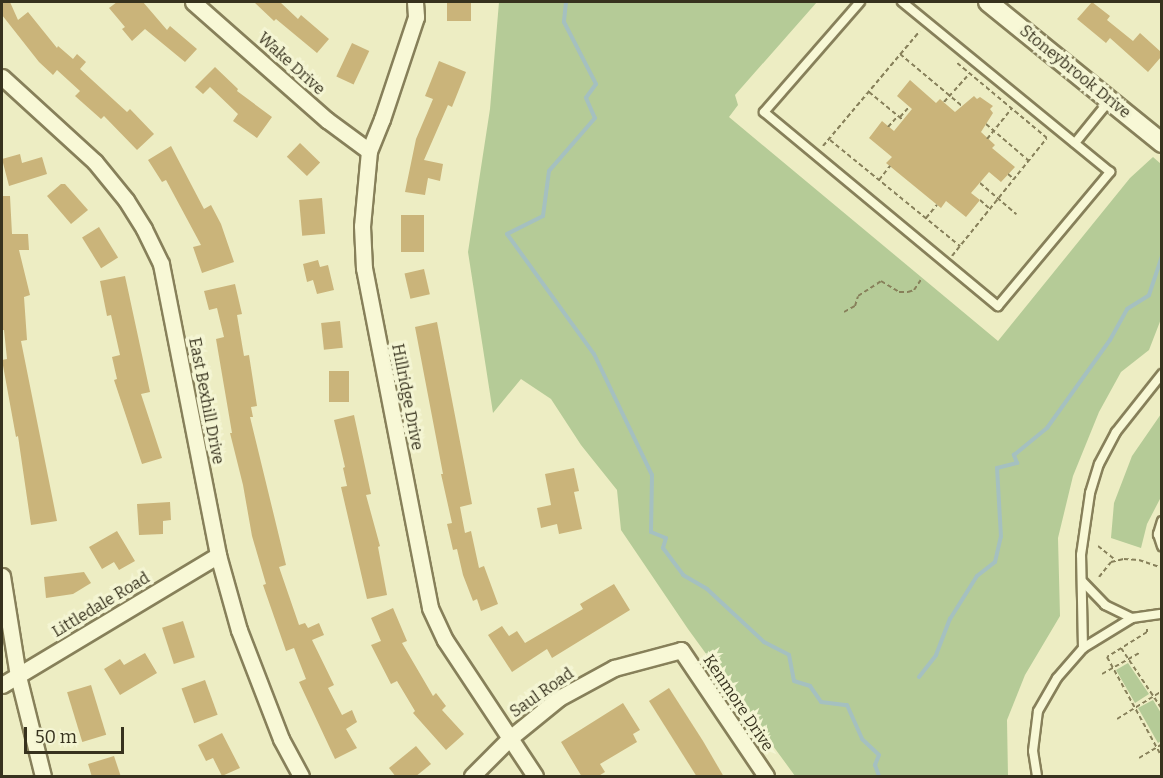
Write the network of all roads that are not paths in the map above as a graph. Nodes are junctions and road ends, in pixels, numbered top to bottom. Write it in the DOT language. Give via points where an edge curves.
graph roads {
  1 [pos="193,2"];
  2 [pos="415,2"];
  3 [pos="860,2"];
  4 [pos="902,2"];
  5 [pos="988,2"];
  6 [pos="913,5"];
  7 [pos="4,87"];
  8 [pos="1110,100"];
  9 [pos="1075,143"];
  10 [pos="1161,143"];
  11 [pos="369,151"];
  12 [pos="1161,374"];
  13 [pos="1161,521"];
  14 [pos="1161,546"];
  15 [pos="218,555"];
  16 [pos="2,576"];
  17 [pos="1083,582"];
  18 [pos="1161,614"];
  19 [pos="1132,618"];
  20 [pos="1083,648"];
  21 [pos="681,650"];
  22 [pos="18,676"];
  23 [pos="2,685"];
  24 [pos="510,738"];
  25 [pos="43,777"];
  26 [pos="301,777"];
  27 [pos="472,777"];
  28 [pos="535,777"];
  29 [pos="766,777"];
  30 [pos="1037,777"];
  1 -- 11 [label="street, Wake Drive" via="327,120"];
  2 -- 11 [label="street, Hillridge Drive" via="416,17"];
  3 -- 9 [label="lane" via="764,112 998,306 1110,172"];
  4 -- 6 [label="lane"];
  5 -- 8 [label="street, Stoneybrook Drive"];
  6 -- 9 [label="lane"];
  7 -- 15 [label="street, East Bexhill Drive" via="94,162 126,200 161,264"];
  8 -- 9 [label="lane"];
  8 -- 10 [label="street, Stoneybrook Drive"];
  11 -- 24 [label="street, Hillridge Drive" via="364,268 424,586 445,640"];
  12 -- 17 [label="lane" via="1116,432 1099,464 1084,522"];
  13 -- 14 [label="lane"];
  15 -- 22 [label="street, Littledale Road"];
  15 -- 26 [label="street, East Bexhill Drive" via="239,630 281,739"];
  16 -- 22 [label="street"];
  17 -- 19 [label="lane" via="1105,605"];
  17 -- 20 [label="lane"];
  18 -- 19 [label="lane"];
  19 -- 20 [label="lane"];
  20 -- 30 [label="lane" via="1057,678 1038,711 1033,751"];
  21 -- 24 [label="street, Saul Road" via="614,668 559,698"];
  21 -- 29 [label="street, Kenmore Drive"];
  22 -- 23 [label="street, Littledale Road"];
  22 -- 25 [label="street"];
  24 -- 27 [label="street, Saul Road"];
  24 -- 28 [label="street, Hillridge Drive"];
}
